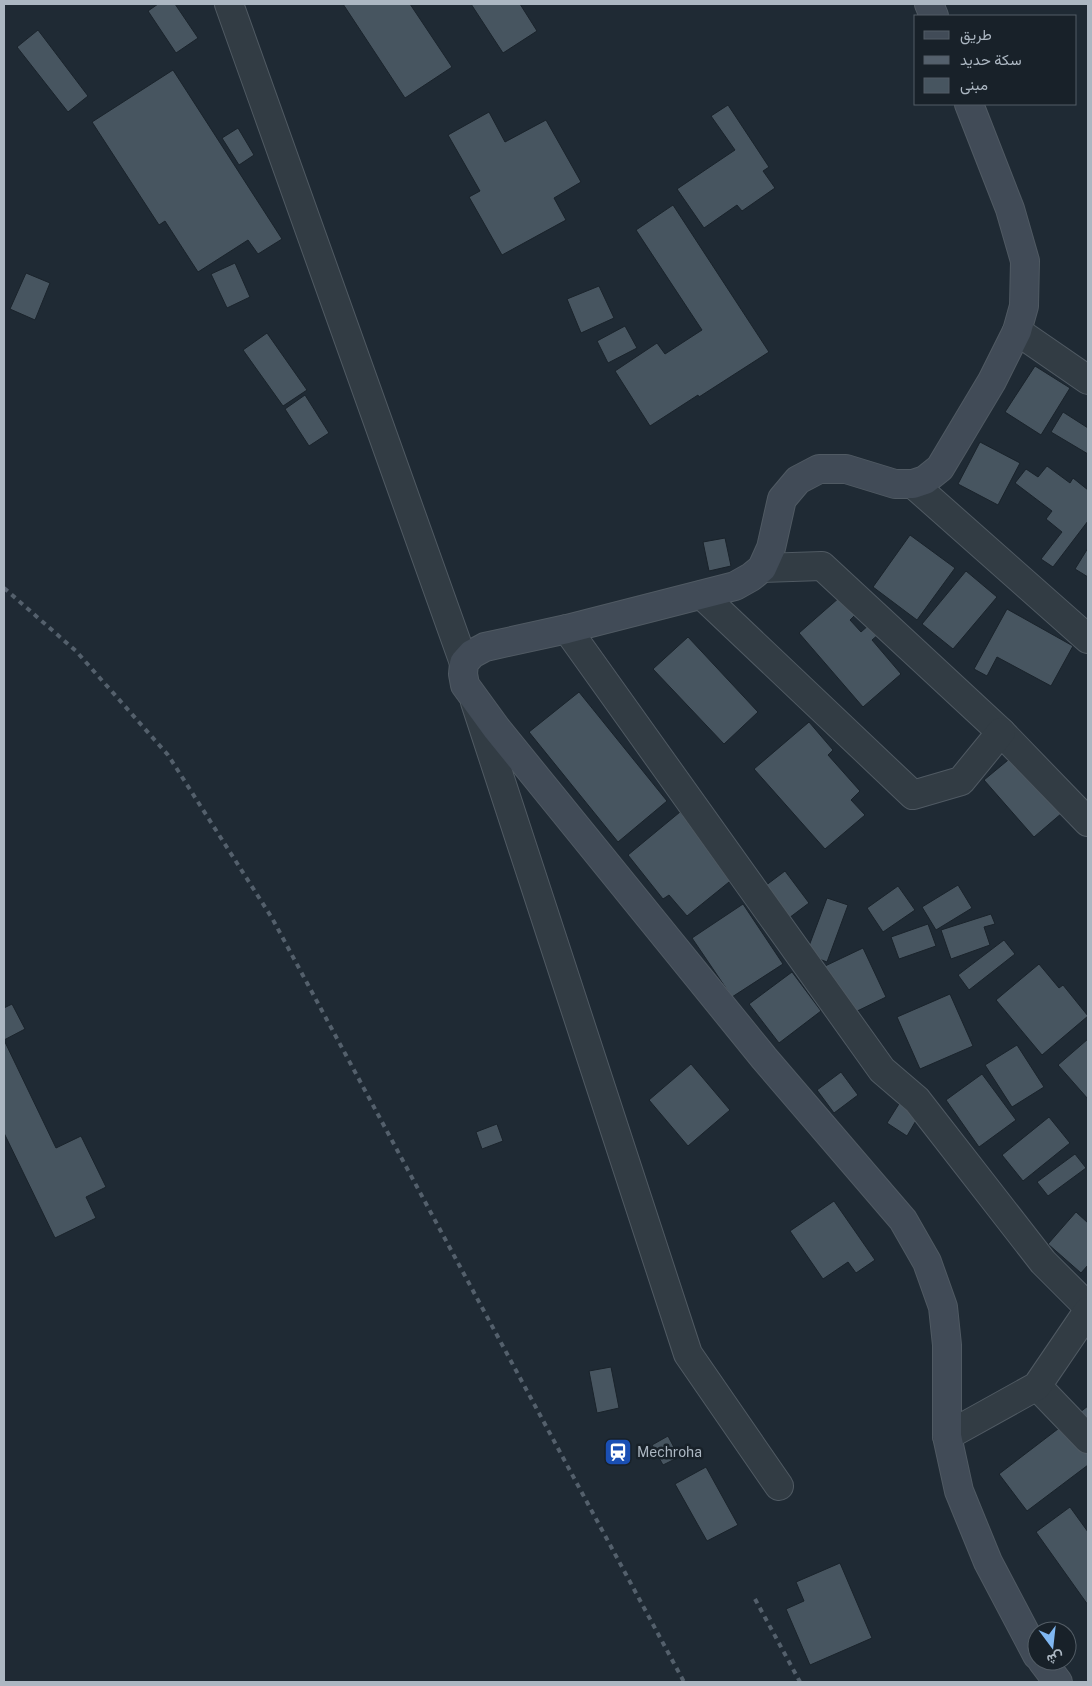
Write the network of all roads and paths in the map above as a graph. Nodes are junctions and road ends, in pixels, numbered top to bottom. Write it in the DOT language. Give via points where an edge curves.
graph roads {
  1 [pos="229,4"];
  2 [pos="969,105"];
  3 [pos="1017,331"];
  4 [pos="1088,380"];
  5 [pos="913,484"];
  6 [pos="762,568"];
  7 [pos="702,595"];
  8 [pos="567,629"];
  9 [pos="1088,639"];
  10 [pos="464,663"];
  11 [pos="473,698"];
  12 [pos="1001,732"];
  13 [pos="1088,822"];
  14 [pos="1088,1309"];
  15 [pos="1038,1386"];
  16 [pos="947,1436"];
  17 [pos="1088,1439"];
  18 [pos="779,1486"];
  19 [pos="1027,1636"];
  20 [pos="1050,1671"];
  21 [pos="1058,1682"];
  1 -- 10 [label="street"];
  2 -- 3 [label="main road" via="1010,209 1025,261 1024,306"];
  3 -- 4 [label="street"];
  3 -- 5 [label="main road" via="992,381 940,468 925,480"];
  5 -- 6 [label="main road" via="895,484 846,469 818,469 798,480 782,499 771,548"];
  5 -- 9 [label="street"];
  6 -- 7 [label="main road" via="735,586"];
  6 -- 12 [label="street" via="822,566"];
  7 -- 8 [label="main road"];
  7 -- 12 [label="street" via="913,796 961,781"];
  8 -- 10 [label="main road" via="485,647"];
  8 -- 14 [label="street" via="882,1070 917,1100 1043,1262"];
  10 -- 11 [label="main road" via="465,685"];
  11 -- 16 [label="main road" via="764,1058 902,1220 928,1262 943,1307 947,1345"];
  11 -- 18 [label="street" via="688,1354"];
  12 -- 13 [label="street"];
  14 -- 15 [label="street"];
  15 -- 16 [label="street"];
  15 -- 17 [label="street"];
  16 -- 19 [label="main road" via="959,1491 988,1562"];
  20 -- 21 [label="main road"];
}
